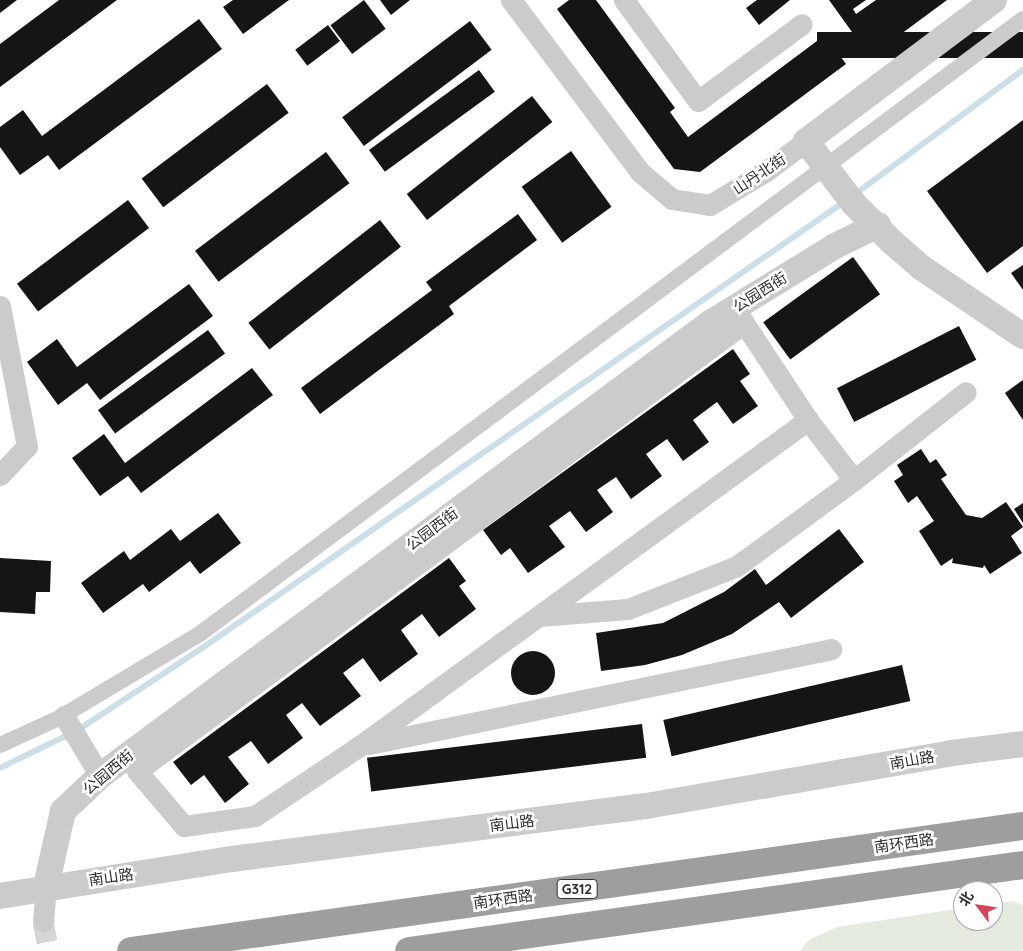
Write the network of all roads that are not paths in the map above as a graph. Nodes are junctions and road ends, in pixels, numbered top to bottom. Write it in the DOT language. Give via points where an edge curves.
graph roads {
  1 [pos="624,0"];
  2 [pos="994,0"];
  3 [pos="522,4"];
  4 [pos="1023,18"];
  5 [pos="802,24"];
  6 [pos="806,141"];
  7 [pos="832,170"];
  8 [pos="878,225"];
  9 [pos="0,306"];
  10 [pos="739,315"];
  11 [pos="1023,336"];
  12 [pos="966,392"];
  13 [pos="808,420"];
  14 [pos="0,475"];
  15 [pos="854,480"];
  16 [pos="539,616"];
  17 [pos="831,649"];
  18 [pos="67,721"];
  19 [pos="1023,744"];
  20 [pos="0,745"];
  21 [pos="362,745"];
  22 [pos="94,767"];
  23 [pos="1023,826"];
  24 [pos="1023,865"];
  25 [pos="46,886"];
  26 [pos="0,896"];
  27 [pos="43,921"];
  28 [pos="131,951"];
  29 [pos="409,951"];
  1 -- 5 [label="street" via="698,101"];
  2 -- 6 [label="street"];
  3 -- 6 [label="street, 山丹北街" via="640,172 672,199 710,205 766,171"];
  4 -- 7 [label="street"];
  6 -- 7 [label="street"];
  7 -- 8 [label="street" via="854,204"];
  7 -- 18 [label="street" via="202,634"];
  8 -- 10 [label="street, 公园西街" via="835,246"];
  8 -- 11 [label="street" via="922,268"];
  9 -- 14 [label="street" via="27,446"];
  10 -- 13 [label="street"];
  10 -- 21 [label="street" via="137,771 184,826 255,816"];
  10 -- 22 [label="street, 公园西街"];
  12 -- 15 [label="street"];
  13 -- 15 [label="street"];
  13 -- 16 [label="street"];
  15 -- 16 [label="street" via="737,566 628,609"];
  16 -- 21 [label="street"];
  17 -- 21 [label="street"];
  18 -- 20 [label="street"];
  18 -- 22 [label="street"];
  19 -- 25 [label="street, 南山路" via="952,753 646,806"];
  22 -- 25 [label="street, 公园西街" via="63,811"];
  23 -- 28 [label="highway, 南环西路 / G312"];
  24 -- 29 [label="highway"];
  25 -- 26 [label="street, 南山路"];
  25 -- 27 [label="street"];
}
